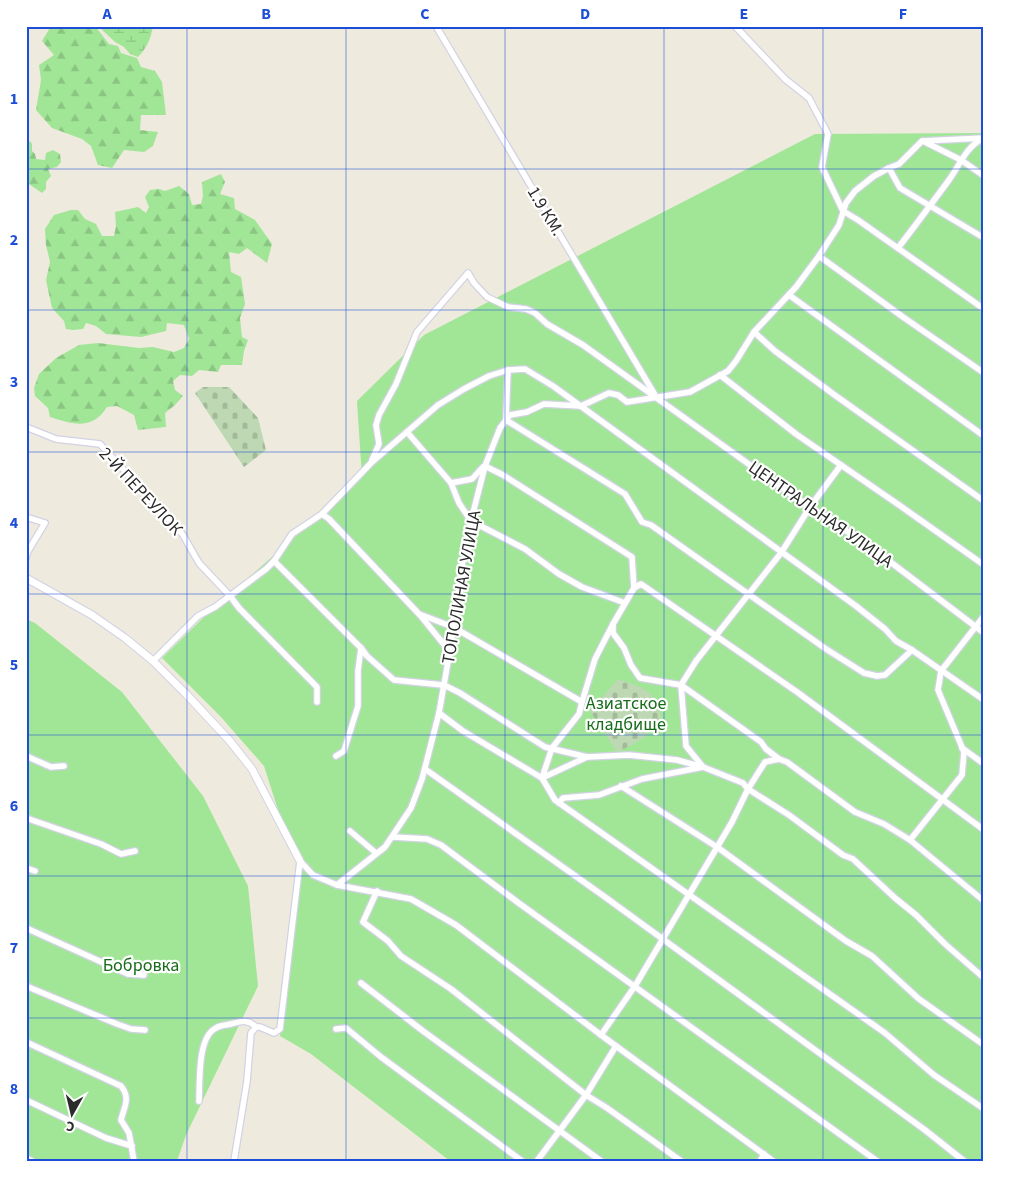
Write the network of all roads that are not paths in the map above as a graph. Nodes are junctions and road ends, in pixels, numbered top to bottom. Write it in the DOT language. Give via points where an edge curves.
graph roads {
  1 [pos="436,26"];
  2 [pos="735,26"];
  3 [pos="984,138"];
  4 [pos="922,141"];
  5 [pos="961,160"];
  6 [pos="889,168"];
  7 [pos="984,176"];
  8 [pos="931,205"];
  9 [pos="843,211"];
  10 [pos="984,238"];
  11 [pos="898,248"];
  12 [pos="819,256"];
  13 [pos="789,295"];
  14 [pos="984,309"];
  15 [pos="754,332"];
  16 [pos="508,370"];
  17 [pos="984,373"];
  18 [pos="720,375"];
  19 [pos="656,397"];
  20 [pos="581,406"];
  21 [pos="506,420"];
  22 [pos="26,427"];
  23 [pos="407,432"];
  24 [pos="984,436"];
  25 [pos="370,463"];
  26 [pos="841,465"];
  27 [pos="485,466"];
  28 [pos="451,483"];
  29 [pos="984,501"];
  30 [pos="810,507"];
  31 [pos="322,514"];
  32 [pos="26,517"];
  33 [pos="471,521"];
  34 [pos="781,553"];
  35 [pos="26,558"];
  36 [pos="274,561"];
  37 [pos="984,565"];
  38 [pos="26,578"];
  39 [pos="634,588"];
  40 [pos="749,594"];
  41 [pos="230,596"];
  42 [pos="625,603"];
  43 [pos="419,614"];
  44 [pos="984,616"];
  45 [pos="613,624"];
  46 [pos="453,627"];
  47 [pos="976,628"];
  48 [pos="984,633"];
  49 [pos="716,636"];
  50 [pos="361,648"];
  51 [pos="912,650"];
  52 [pos="450,652"];
  53 [pos="153,661"];
  54 [pos="941,671"];
  55 [pos="443,685"];
  56 [pos="681,685"];
  57 [pos="984,700"];
  58 [pos="317,702"];
  59 [pos="582,702"];
  60 [pos="439,713"];
  61 [pos="552,748"];
  62 [pos="962,748"];
  63 [pos="766,749"];
  64 [pos="26,756"];
  65 [pos="336,756"];
  66 [pos="587,757"];
  67 [pos="779,759"];
  68 [pos="765,762"];
  69 [pos="984,764"];
  70 [pos="64,766"];
  71 [pos="703,767"];
  72 [pos="425,769"];
  73 [pos="542,778"];
  74 [pos="621,786"];
  75 [pos="748,789"];
  76 [pos="942,800"];
  77 [pos="559,803"];
  78 [pos="26,818"];
  79 [pos="984,830"];
  80 [pos="350,831"];
  81 [pos="392,837"];
  82 [pos="910,840"];
  83 [pos="717,847"];
  84 [pos="135,851"];
  85 [pos="376,853"];
  86 [pos="300,861"];
  87 [pos="26,868"];
  88 [pos="35,871"];
  89 [pos="337,884"];
  90 [pos="377,891"];
  91 [pos="689,894"];
  92 [pos="984,901"];
  93 [pos="26,928"];
  94 [pos="662,940"];
  95 [pos="144,975"];
  96 [pos="984,978"];
  97 [pos="361,983"];
  98 [pos="26,986"];
  99 [pos="635,986"];
  100 [pos="256,1027"];
  101 [pos="336,1029"];
  102 [pos="145,1030"];
  103 [pos="601,1035"];
  104 [pos="26,1042"];
  105 [pos="984,1045"];
  106 [pos="616,1046"];
  107 [pos="586,1095"];
  108 [pos="26,1100"];
  109 [pos="199,1102"];
  110 [pos="984,1110"];
  111 [pos="560,1131"];
  112 [pos="132,1146"];
  113 [pos="764,1154"];
  114 [pos="26,1158"];
  115 [pos="32,1161"];
  116 [pos="134,1161"];
  117 [pos="234,1161"];
  118 [pos="522,1161"];
  119 [pos="537,1161"];
  120 [pos="601,1161"];
  121 [pos="681,1161"];
  122 [pos="760,1161"];
  123 [pos="773,1161"];
  124 [pos="877,1161"];
  125 [pos="964,1161"];
  1 -- 19 [label="street, 1.9 КМ."];
  2 -- 9 [label="street" via="785,79 809,98 828,134 822,167"];
  3 -- 4 [label="street"];
  3 -- 5 [label="street" via="972,144"];
  4 -- 5 [label="street"];
  4 -- 6 [label="street" via="899,164"];
  5 -- 7 [label="street"];
  5 -- 8 [label="street"];
  6 -- 8 [label="street" via="900,188"];
  6 -- 9 [label="street" via="856,191"];
  8 -- 10 [label="street"];
  8 -- 11 [label="street"];
  9 -- 11 [label="street"];
  9 -- 12 [label="street" via="839,225"];
  11 -- 14 [label="street"];
  12 -- 13 [label="street"];
  12 -- 17 [label="street"];
  13 -- 15 [label="street"];
  13 -- 24 [label="street"];
  15 -- 18 [label="street" via="736,361"];
  15 -- 29 [label="street" via="836,396"];
  16 -- 20 [label="street" via="525,369"];
  16 -- 21 [label="street"];
  16 -- 23 [label="street" via="464,389"];
  18 -- 19 [label="street" via="690,392"];
  18 -- 26 [label="street"];
  19 -- 20 [label="street" via="627,402 609,393"];
  19 -- 25 [label="street, ЦЕНТРАЛЬНАЯ УЛИЦА" via="535,313 508,307 488,297 468,273 417,332 396,384 379,415 376,425 379,444"];
  19 -- 30 [label="street, ЦЕНТРАЛЬНАЯ УЛИЦА"];
  20 -- 21 [label="street" via="544,404 510,415"];
  20 -- 34 [label="street"];
  21 -- 27 [label="street, ТОПОЛИНАЯ УЛИЦА" via="495,438"];
  21 -- 40 [label="street" via="625,494 642,522 651,524"];
  22 -- 41 [label="street, 2-Й ПЕРЕУЛОК" via="56,439 100,444 183,535 199,563"];
  23 -- 25 [label="street"];
  23 -- 28 [label="street"];
  25 -- 31 [label="street"];
  26 -- 30 [label="street"];
  26 -- 37 [label="street"];
  27 -- 28 [label="street" via="472,479"];
  27 -- 33 [label="street, ТОПОЛИНАЯ УЛИЦА"];
  27 -- 39 [label="street" via="632,557"];
  28 -- 33 [label="street"];
  30 -- 34 [label="street"];
  30 -- 47 [label="street, ЦЕНТРАЛЬНАЯ УЛИЦА" via="872,548"];
  31 -- 36 [label="street" via="292,534"];
  31 -- 43 [label="street"];
  32 -- 35 [label="street" via="45,523"];
  33 -- 42 [label="street" via="525,549 582,588"];
  33 -- 46 [label="street, ТОПОЛИНАЯ УЛИЦА"];
  34 -- 40 [label="street"];
  34 -- 51 [label="street"];
  36 -- 41 [label="street"];
  36 -- 50 [label="street"];
  38 -- 53 [label="street" via="92,615"];
  39 -- 42 [label="street"];
  39 -- 49 [label="street" via="641,584"];
  40 -- 49 [label="street"];
  40 -- 51 [label="street" via="864,673 885,675"];
  41 -- 53 [label="street" via="198,616"];
  41 -- 58 [label="street, 2-Й ПЕРЕУЛОК" via="317,687"];
  42 -- 45 [label="street"];
  43 -- 46 [label="street"];
  43 -- 52 [label="street"];
  44 -- 47 [label="street"];
  45 -- 56 [label="street" via="613,633 640,678"];
  45 -- 59 [label="street" via="595,658"];
  46 -- 52 [label="street, ТОПОЛИНАЯ УЛИЦА"];
  46 -- 59 [label="street"];
  47 -- 48 [label="street, ЦЕНТРАЛЬНАЯ УЛИЦА"];
  47 -- 54 [label="street"];
  49 -- 56 [label="street"];
  49 -- 76 [label="street"];
  50 -- 55 [label="street" via="394,680"];
  50 -- 65 [label="street" via="358,706 344,751"];
  51 -- 54 [label="street"];
  52 -- 55 [label="street, ТОПОЛИНАЯ УЛИЦА"];
  53 -- 86 [label="street" via="208,716 252,769"];
  54 -- 57 [label="street"];
  54 -- 62 [label="street" via="938,690"];
  55 -- 60 [label="street, ТОПОЛИНАЯ УЛИЦА"];
  55 -- 61 [label="street" via="545,747"];
  56 -- 63 [label="street" via="761,742"];
  56 -- 71 [label="street" via="686,746"];
  59 -- 61 [label="street" via="579,714"];
  60 -- 72 [label="street, ТОПОЛИНАЯ УЛИЦА"];
  60 -- 73 [label="street"];
  61 -- 66 [label="street"];
  61 -- 73 [label="street"];
  62 -- 69 [label="street"];
  62 -- 76 [label="street" via="962,775"];
  63 -- 67 [label="street"];
  63 -- 68 [label="street"];
  64 -- 70 [label="street" via="51,767"];
  66 -- 71 [label="street" via="630,755 677,760"];
  66 -- 73 [label="street"];
  67 -- 68 [label="street"];
  67 -- 82 [label="street" via="855,812"];
  68 -- 75 [label="street"];
  71 -- 74 [label="street"];
  71 -- 75 [label="street" via="743,783"];
  72 -- 81 [label="street, ТОПОЛИНАЯ УЛИЦА" via="411,808"];
  72 -- 94 [label="street"];
  73 -- 77 [label="street"];
  74 -- 77 [label="street" via="598,795 563,798"];
  74 -- 83 [label="street"];
  75 -- 83 [label="street"];
  75 -- 96 [label="street" via="853,859"];
  76 -- 79 [label="street"];
  76 -- 82 [label="street"];
  77 -- 91 [label="street"];
  78 -- 84 [label="street" via="122,854"];
  80 -- 85 [label="street"];
  81 -- 85 [label="street, ТОПОЛИНАЯ УЛИЦА"];
  81 -- 99 [label="street" via="427,839 441,845"];
  82 -- 92 [label="street"];
  83 -- 91 [label="street"];
  83 -- 105 [label="street" via="846,941 872,956 920,998"];
  85 -- 89 [label="street, ТОПОЛИНАЯ УЛИЦА"];
  86 -- 89 [label="street" via="314,875"];
  86 -- 100 [label="street" via="280,1029 274,1033"];
  87 -- 88 [label="street"];
  89 -- 90 [label="street"];
  90 -- 103 [label="street" via="411,899 456,925"];
  90 -- 107 [label="street" via="363,922 368,927 388,941 401,956 451,989"];
  91 -- 94 [label="street"];
  91 -- 110 [label="street" via="886,1034 934,1075"];
  93 -- 95 [label="street" via="128,974"];
  94 -- 99 [label="street"];
  94 -- 125 [label="street"];
  97 -- 111 [label="street"];
  98 -- 102 [label="street" via="117,1024"];
  99 -- 103 [label="street"];
  99 -- 124 [label="street"];
  100 -- 109 [label="street" via="245,1022 215,1028 209,1033 202,1048"];
  100 -- 117 [label="street" via="251,1033"];
  101 -- 118 [label="street" via="346,1028"];
  103 -- 106 [label="street"];
  104 -- 112 [label="street" via="121,1086 127,1098 121,1120"];
  106 -- 107 [label="street"];
  106 -- 113 [label="street"];
  107 -- 111 [label="street"];
  107 -- 121 [label="street"];
  108 -- 112 [label="street" via="106,1138"];
  111 -- 119 [label="street"];
  111 -- 120 [label="street"];
  112 -- 116 [label="street"];
  113 -- 122 [label="street"];
  113 -- 123 [label="street"];
  114 -- 115 [label="street"];
}
